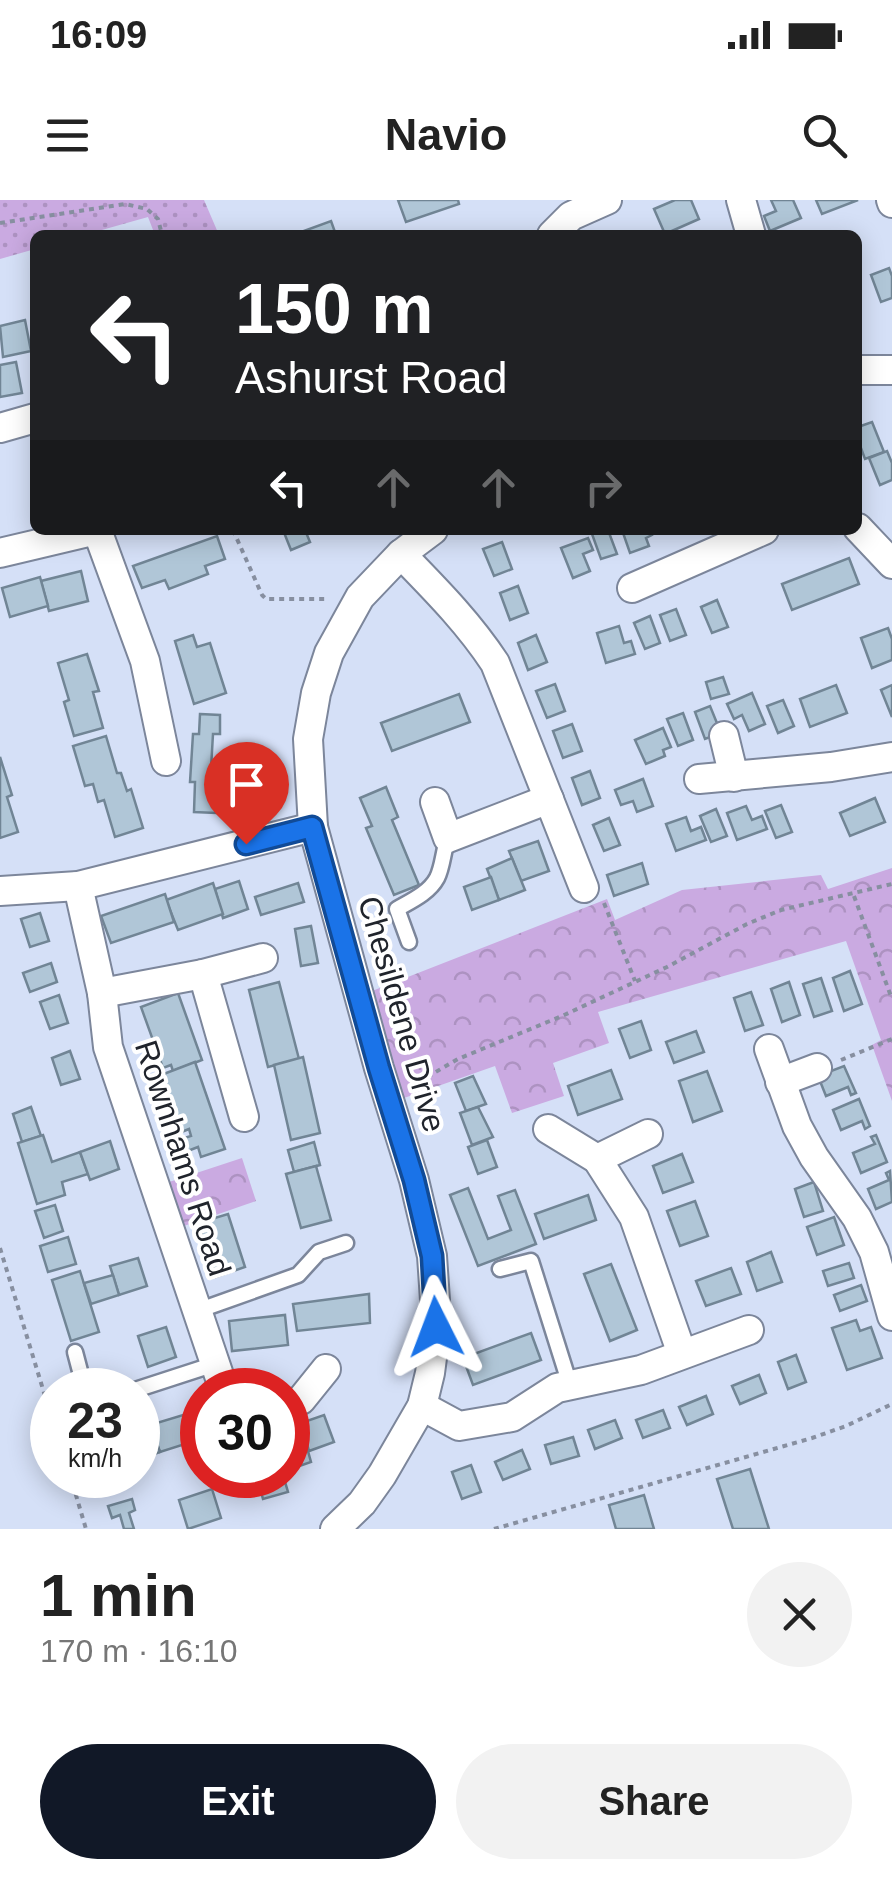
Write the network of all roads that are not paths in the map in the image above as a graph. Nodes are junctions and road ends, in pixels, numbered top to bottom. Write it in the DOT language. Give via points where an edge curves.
graph roads {
  1 [pos="607,200"];
  2 [pos="741,200"];
  3 [pos="557,230"];
  4 [pos="750,230"];
  5 [pos="862,370"];
  6 [pos="892,370"];
  7 [pos="30,419"];
  8 [pos="0,428"];
  9 [pos="862,532"];
  10 [pos="76,535"];
  11 [pos="99,535"];
  12 [pos="426,535"];
  13 [pos="753,535"];
  14 [pos="0,553"];
  15 [pos="400,554"];
  16 [pos="892,564"];
  17 [pos="632,588"];
  18 [pos="724,736"];
  19 [pos="892,757"];
  20 [pos="166,760"];
  21 [pos="734,777"];
  22 [pos="699,779"];
  23 [pos="549,799"];
  24 [pos="435,802"];
  25 [pos="312,827"];
  26 [pos="448,838"];
  27 [pos="78,886"];
  28 [pos="584,888"];
  29 [pos="0,891"];
  30 [pos="409,942"];
  31 [pos="264,958"];
  32 [pos="203,974"];
  33 [pos="102,993"];
  34 [pos="768,1049"];
  35 [pos="817,1068"];
  36 [pos="780,1082"];
  37 [pos="244,1116"];
  38 [pos="548,1129"];
  39 [pos="648,1134"];
  40 [pos="597,1158"];
  41 [pos="346,1243"];
  42 [pos="500,1269"];
  43 [pos="197,1310"];
  44 [pos="892,1316"];
  45 [pos="750,1330"];
  46 [pos="75,1352"];
  47 [pos="682,1354"];
  48 [pos="79,1368"];
  49 [pos="216,1368"];
  50 [pos="326,1368"];
  51 [pos="570,1385"];
  52 [pos="310,1388"];
  53 [pos="422,1406"];
  54 [pos="336,1529"];
  1 -- 3 [label="street"];
  2 -- 4 [label="street"];
  5 -- 6 [label="street"];
  7 -- 8 [label="street"];
  9 -- 16 [label="street"];
  10 -- 14 [label="street"];
  11 -- 20 [label="street" via="145,661"];
  12 -- 15 [label="street, Chesildene Drive"];
  13 -- 17 [label="street"];
  15 -- 23 [label="street" via="452,606 495,664"];
  15 -- 25 [label="street, Chesildene Drive" via="360,598 329,653 308,739"];
  18 -- 21 [label="street"];
  19 -- 21 [label="street"];
  21 -- 22 [label="street"];
  23 -- 26 [label="street"];
  23 -- 28 [label="street"];
  24 -- 26 [label="street"];
  25 -- 27 [label="street"];
  25 -- 53 [label="street, Chesildene Drive" via="432,1256 436,1327"];
  26 -- 30 [label="lane" via="434,883 397,910"];
  27 -- 29 [label="street"];
  27 -- 33 [label="street, Rownhams Road"];
  31 -- 32 [label="street"];
  32 -- 33 [label="street"];
  32 -- 37 [label="street"];
  33 -- 43 [label="street, Rownhams Road" via="108,1047"];
  34 -- 36 [label="street"];
  35 -- 36 [label="street"];
  36 -- 44 [label="street" via="796,1126 874,1252"];
  38 -- 40 [label="street"];
  39 -- 40 [label="street"];
  40 -- 47 [label="street" via="634,1217"];
  41 -- 43 [label="lane" via="319,1252 298,1275"];
  42 -- 51 [label="lane" via="531,1261"];
  43 -- 49 [label="street, Rownhams Road"];
  45 -- 47 [label="street"];
  46 -- 48 [label="lane"];
  47 -- 51 [label="street"];
  50 -- 52 [label="street"];
  51 -- 53 [label="street" via="512,1417 459,1426"];
  53 -- 54 [label="street, Chesildene Drive" via="362,1503"];
}
